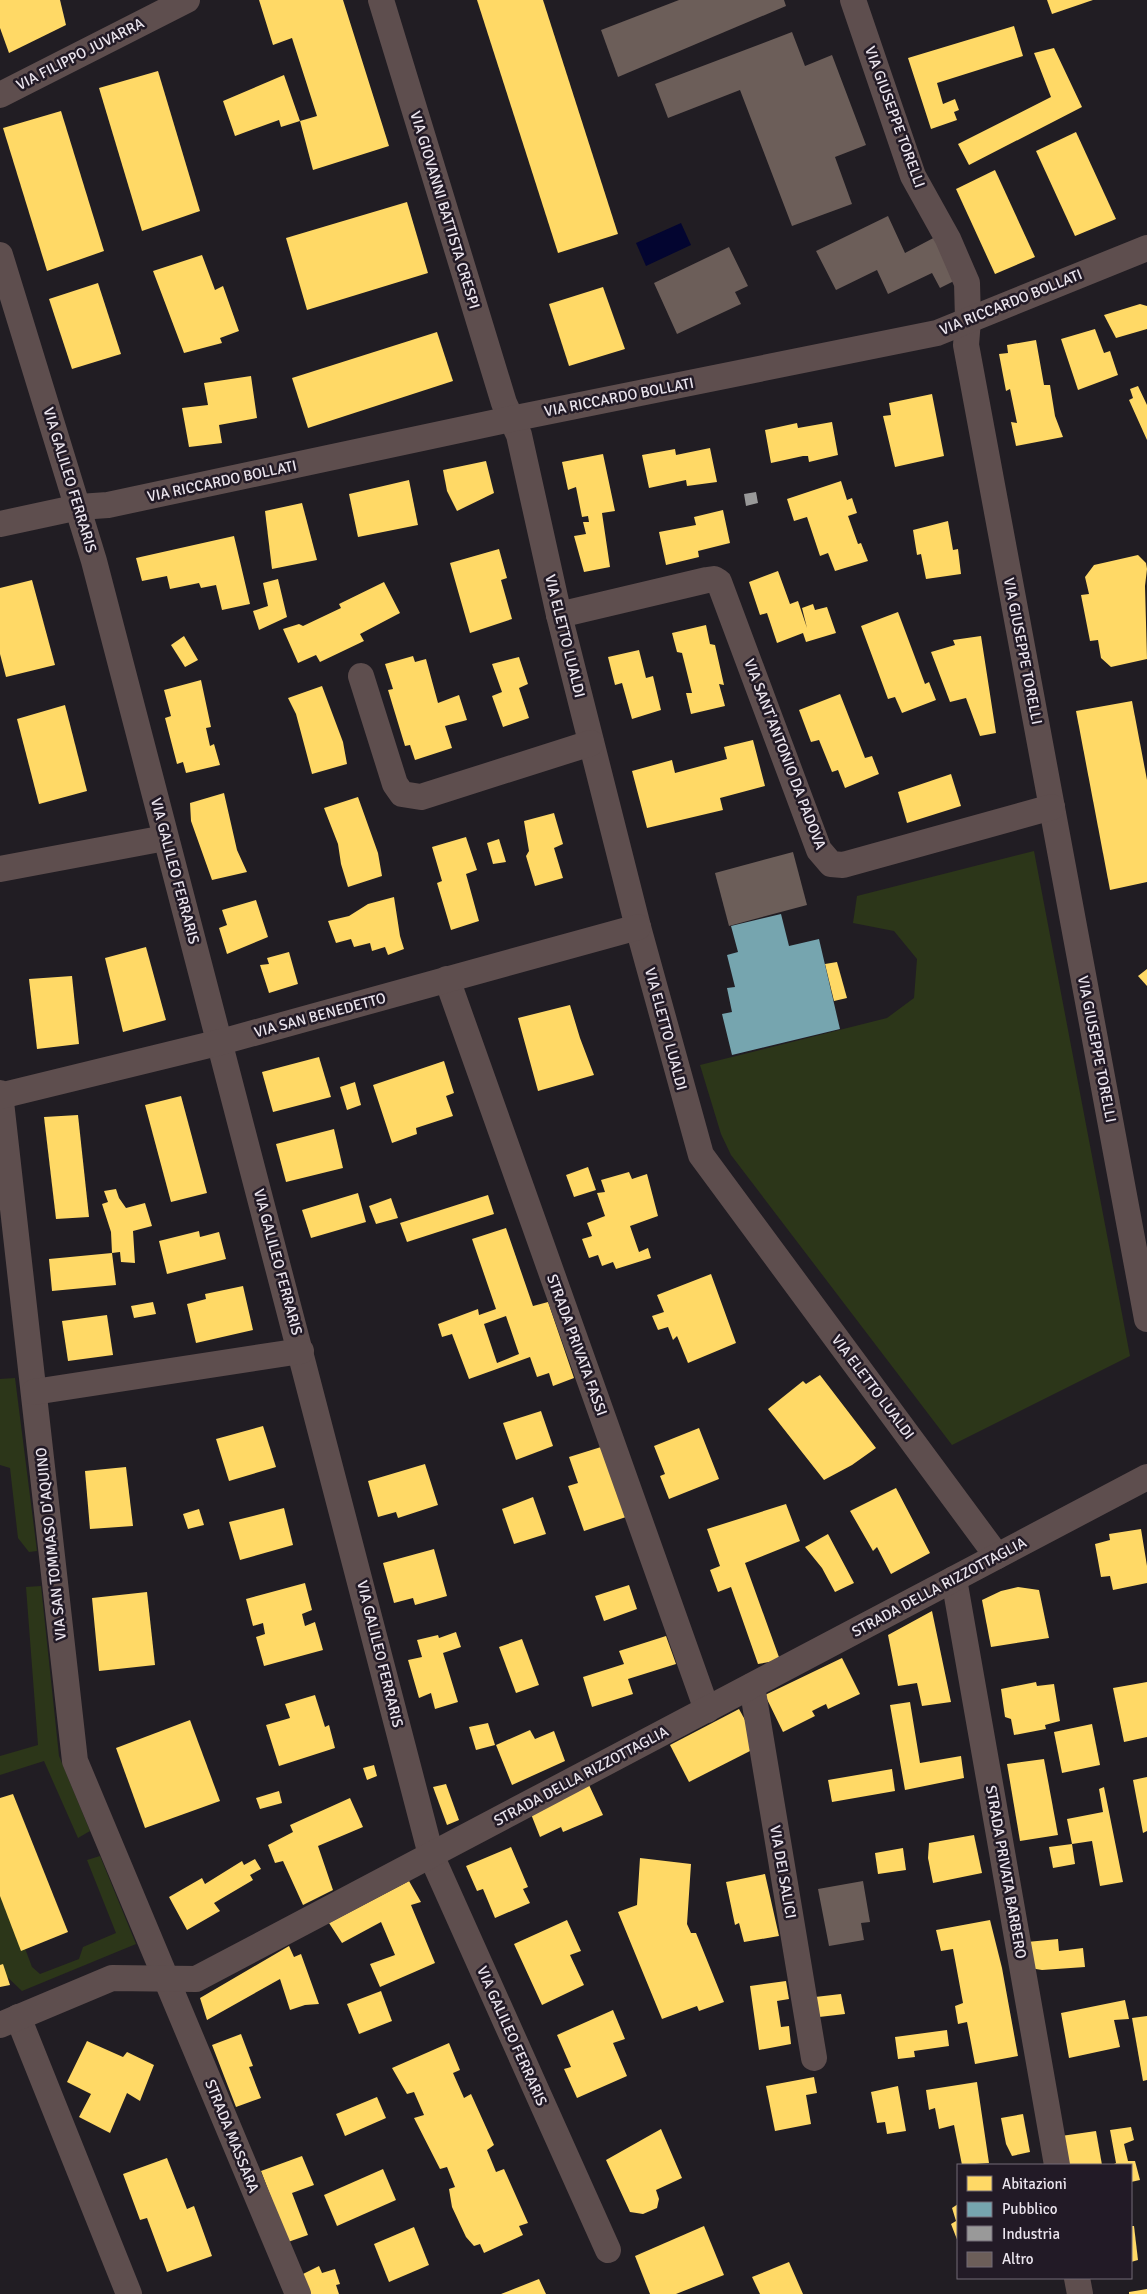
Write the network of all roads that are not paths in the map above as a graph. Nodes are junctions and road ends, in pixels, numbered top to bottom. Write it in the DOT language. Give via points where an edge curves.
graph roads {
  1 [pos="187,0"];
  2 [pos="381,0"];
  3 [pos="853,0"];
  4 [pos="0,94"];
  5 [pos="1147,248"];
  6 [pos="0,255"];
  7 [pos="968,320"];
  8 [pos="511,418"];
  9 [pos="79,506"];
  10 [pos="0,524"];
  11 [pos="559,615"];
  12 [pos="361,676"];
  13 [pos="591,743"];
  14 [pos="1052,807"];
  15 [pos="165,838"];
  16 [pos="0,869"];
  17 [pos="638,927"];
  18 [pos="447,979"];
  19 [pos="221,1042"];
  20 [pos="0,1095"];
  21 [pos="1147,1319"];
  22 [pos="301,1351"];
  23 [pos="34,1392"];
  24 [pos="1147,1477"];
  25 [pos="997,1556"];
  26 [pos="954,1579"];
  27 [pos="752,1686"];
  28 [pos="707,1710"];
  29 [pos="432,1855"];
  30 [pos="167,1978"];
  31 [pos="9,2021"];
  32 [pos="814,2058"];
  33 [pos="1057,2164"];
  34 [pos="608,2250"];
  35 [pos="1077,2279"];
  36 [pos="129,2294"];
  37 [pos="298,2294"];
  38 [pos="1080,2294"];
  1 -- 4 [label="street, VIA FILIPPO JUVARRA"];
  2 -- 8 [label="street, VIA GIOVANNI BATTISTA CRESPI"];
  3 -- 7 [label="street, VIA GIUSEPPE TORELLI" via="913,176 948,239 967,283"];
  5 -- 7 [label="street, VIA RICCARDO BOLLATI"];
  6 -- 9 [label="street, VIA GALILEO FERRARIS"];
  7 -- 8 [label="street, VIA RICCARDO BOLLATI" via="937,333"];
  7 -- 14 [label="street, VIA GIUSEPPE TORELLI" via="966,345"];
  8 -- 9 [label="street, VIA RICCARDO BOLLATI" via="108,505"];
  8 -- 11 [label="street, VIA ELETTO LUALDI" via="519,435"];
  9 -- 10 [label="street, VIA RICCARDO BOLLATI"];
  9 -- 15 [label="street, VIA GALILEO FERRARIS"];
  11 -- 13 [label="street, VIA ELETTO LUALDI"];
  11 -- 14 [label="street, VIA SANT'ANTONIO DA PADOVA" via="707,580 720,582 819,850 831,864 843,865"];
  12 -- 13 [label="street" via="395,784 402,794 421,797"];
  13 -- 17 [label="street, VIA ELETTO LUALDI"];
  14 -- 21 [label="street, VIA GIUSEPPE TORELLI"];
  15 -- 16 [label="street"];
  15 -- 19 [label="street, VIA GALILEO FERRARIS"];
  17 -- 18 [label="street, VIA SAN BENEDETTO"];
  17 -- 25 [label="street, VIA ELETTO LUALDI" via="701,1155"];
  18 -- 19 [label="street, VIA SAN BENEDETTO"];
  18 -- 28 [label="street, STRADA PRIVATA FASSI"];
  19 -- 20 [label="street, VIA SAN BENEDETTO"];
  19 -- 22 [label="street, VIA GALILEO FERRARIS"];
  20 -- 23 [label="street, VIA SAN TOMMASO D'AQUINO"];
  22 -- 23 [label="street"];
  22 -- 29 [label="street, VIA GALILEO FERRARIS"];
  23 -- 30 [label="street, VIA SAN TOMMASO D'AQUINO" via="75,1761"];
  24 -- 25 [label="street, STRADA DELLA RIZZOTTAGLIA"];
  25 -- 26 [label="street, STRADA DELLA RIZZOTTAGLIA"];
  26 -- 27 [label="street, STRADA DELLA RIZZOTTAGLIA"];
  26 -- 33 [label="street, STRADA PRIVATA BARBERO"];
  27 -- 28 [label="street, STRADA DELLA RIZZOTTAGLIA"];
  27 -- 32 [label="street, VIA DEI SALICI"];
  28 -- 29 [label="street, STRADA DELLA RIZZOTTAGLIA"];
  29 -- 30 [label="street, STRADA DELLA RIZZOTTAGLIA" via="196,1979"];
  29 -- 34 [label="street, VIA GALILEO FERRARIS"];
  30 -- 31 [label="street, STRADA DELLA RIZZOTTAGLIA" via="112,1978"];
  30 -- 37 [label="street, STRADA MASSARA"];
  31 -- 36 [label="street"];
  35 -- 38 [label="street"];
}
